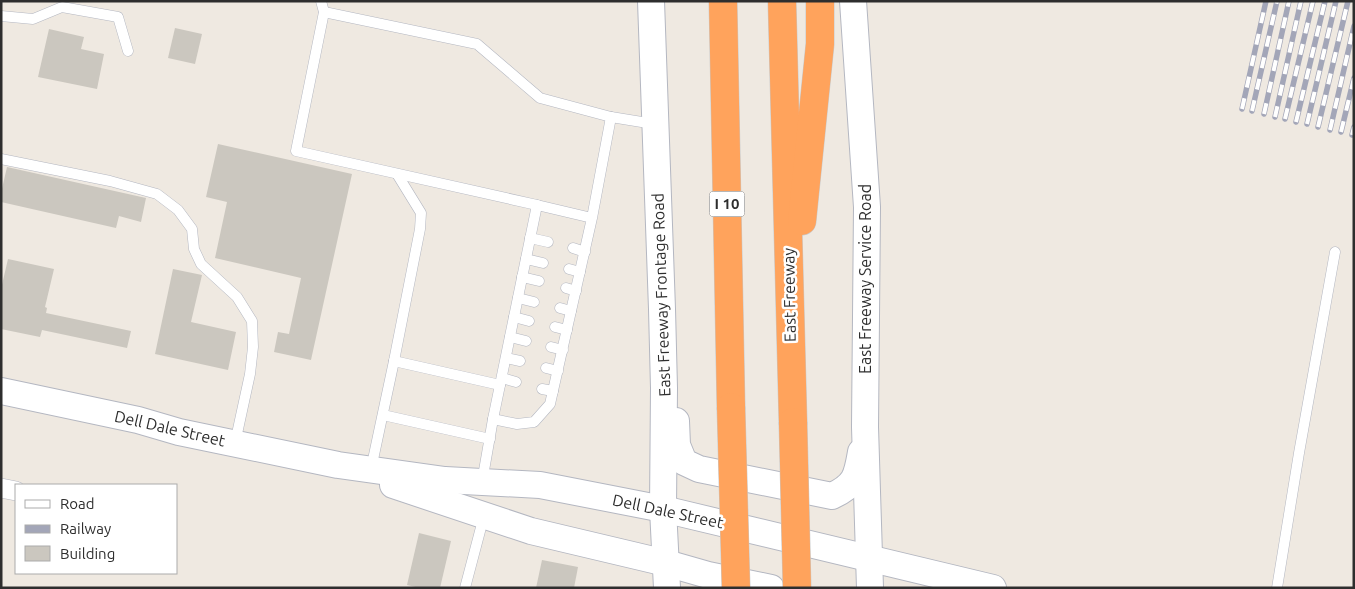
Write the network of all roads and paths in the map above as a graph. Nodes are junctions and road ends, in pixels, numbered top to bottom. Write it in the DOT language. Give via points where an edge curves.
graph roads {
  1 [pos="651,1"];
  2 [pos="723,1"];
  3 [pos="782,1"];
  4 [pos="820,1"];
  5 [pos="853,1"];
  6 [pos="323,6"];
  7 [pos="1,16"];
  8 [pos="128,51"];
  9 [pos="610,117"];
  10 [pos="655,124"];
  11 [pos="1,159"];
  12 [pos="397,174"];
  13 [pos="537,205"];
  14 [pos="592,218"];
  15 [pos="530,238"];
  16 [pos="548,242"];
  17 [pos="573,248"];
  18 [pos="585,252"];
  19 [pos="1335,252"];
  20 [pos="526,259"];
  21 [pos="543,263"];
  22 [pos="569,269"];
  23 [pos="580,272"];
  24 [pos="522,277"];
  25 [pos="539,282"];
  26 [pos="518,298"];
  27 [pos="534,302"];
  28 [pos="560,308"];
  29 [pos="662,309"];
  30 [pos="571,311"];
  31 [pos="514,317"];
  32 [pos="529,321"];
  33 [pos="555,327"];
  34 [pos="567,330"];
  35 [pos="510,337"];
  36 [pos="790,337"];
  37 [pos="526,341"];
  38 [pos="551,347"];
  39 [pos="562,350"];
  40 [pos="506,358"];
  41 [pos="394,361"];
  42 [pos="520,361"];
  43 [pos="546,368"];
  44 [pos="558,371"];
  45 [pos="501,382"];
  46 [pos="516,382"];
  47 [pos="542,388"];
  48 [pos="1,391"];
  49 [pos="553,391"];
  50 [pos="383,415"];
  51 [pos="493,419"];
  52 [pos="865,427"];
  53 [pos="490,439"];
  54 [pos="235,444"];
  55 [pos="338,465"];
  56 [pos="371,470"];
  57 [pos="482,482"];
  58 [pos="1,488"];
  59 [pos="15,491"];
  60 [pos="663,509"];
  61 [pos="484,515"];
  62 [pos="869,558"];
  63 [pos="666,575"];
  64 [pos="465,588"];
  65 [pos="736,588"];
  66 [pos="771,588"];
  67 [pos="797,588"];
  68 [pos="870,588"];
  69 [pos="994,588"];
  70 [pos="1277,588"];
  1 -- 10 [label="main road, East Freeway Frontage Road"];
  2 -- 65 [label="highway, I 10, bridge"];
  3 -- 36 [label="highway, East Freeway"];
  4 -- 36 [label="highway" via="820,44"];
  5 -- 52 [label="main road, East Freeway Service Road" via="867,207"];
  6 -- 9 [label="lane" via="477,44 540,98"];
  6 -- 12 [label="lane" via="296,151"];
  7 -- 8 [label="lane" via="33,18 62,7 118,17"];
  9 -- 10 [label="lane"];
  9 -- 14 [label="lane"];
  10 -- 29 [label="main road, East Freeway Frontage Road"];
  11 -- 54 [label="lane" via="157,194 178,210 192,229 194,249 201,264 237,297 252,321 250,374"];
  12 -- 13 [label="lane"];
  12 -- 41 [label="lane" via="421,213"];
  13 -- 14 [label="lane"];
  13 -- 15 [label="lane"];
  14 -- 18 [label="lane"];
  15 -- 16 [label="lane"];
  15 -- 20 [label="lane"];
  17 -- 18 [label="lane"];
  18 -- 23 [label="lane"];
  19 -- 70 [label="lane"];
  20 -- 21 [label="lane"];
  20 -- 24 [label="lane"];
  22 -- 23 [label="lane"];
  23 -- 30 [label="lane" via="571,290"];
  24 -- 25 [label="lane"];
  24 -- 26 [label="lane"];
  26 -- 27 [label="lane"];
  26 -- 31 [label="lane"];
  28 -- 30 [label="lane"];
  29 -- 52 [label="main road" via="669,336 677,445 684,462 699,469 832,496 844,491 857,476"];
  29 -- 60 [label="main road, East Freeway Frontage Road"];
  30 -- 34 [label="lane"];
  31 -- 32 [label="lane"];
  31 -- 35 [label="lane"];
  33 -- 34 [label="lane"];
  34 -- 39 [label="lane"];
  35 -- 37 [label="lane"];
  35 -- 40 [label="lane"];
  36 -- 67 [label="highway, East Freeway, bridge"];
  38 -- 39 [label="lane"];
  39 -- 44 [label="lane"];
  40 -- 42 [label="lane"];
  40 -- 45 [label="lane"];
  41 -- 45 [label="lane"];
  41 -- 50 [label="lane"];
  43 -- 44 [label="lane"];
  44 -- 49 [label="lane"];
  45 -- 46 [label="lane"];
  45 -- 51 [label="lane"];
  47 -- 49 [label="lane"];
  48 -- 54 [label="main road, Dell Dale Street"];
  49 -- 51 [label="lane" via="550,404 534,422 517,424"];
  50 -- 53 [label="lane"];
  50 -- 56 [label="lane"];
  51 -- 53 [label="lane"];
  52 -- 62 [label="main road, East Freeway Service Road"];
  53 -- 57 [label="lane"];
  54 -- 55 [label="main road, Dell Dale Street"];
  55 -- 56 [label="main road, Dell Dale Street"];
  55 -- 61 [label="main road, Dell Dale Street"];
  56 -- 57 [label="main road, Dell Dale Street"];
  57 -- 60 [label="main road, Dell Dale Street" via="540,485"];
  58 -- 59 [label="street"];
  60 -- 62 [label="main road, Dell Dale Street"];
  60 -- 63 [label="main road, East Freeway Frontage Road"];
  61 -- 63 [label="main road, Dell Dale Street"];
  61 -- 64 [label="lane"];
  62 -- 68 [label="main road"];
  62 -- 69 [label="main road, Dell Dale Street"];
  63 -- 66 [label="main road, Dell Dale Street" via="708,575"];
}
